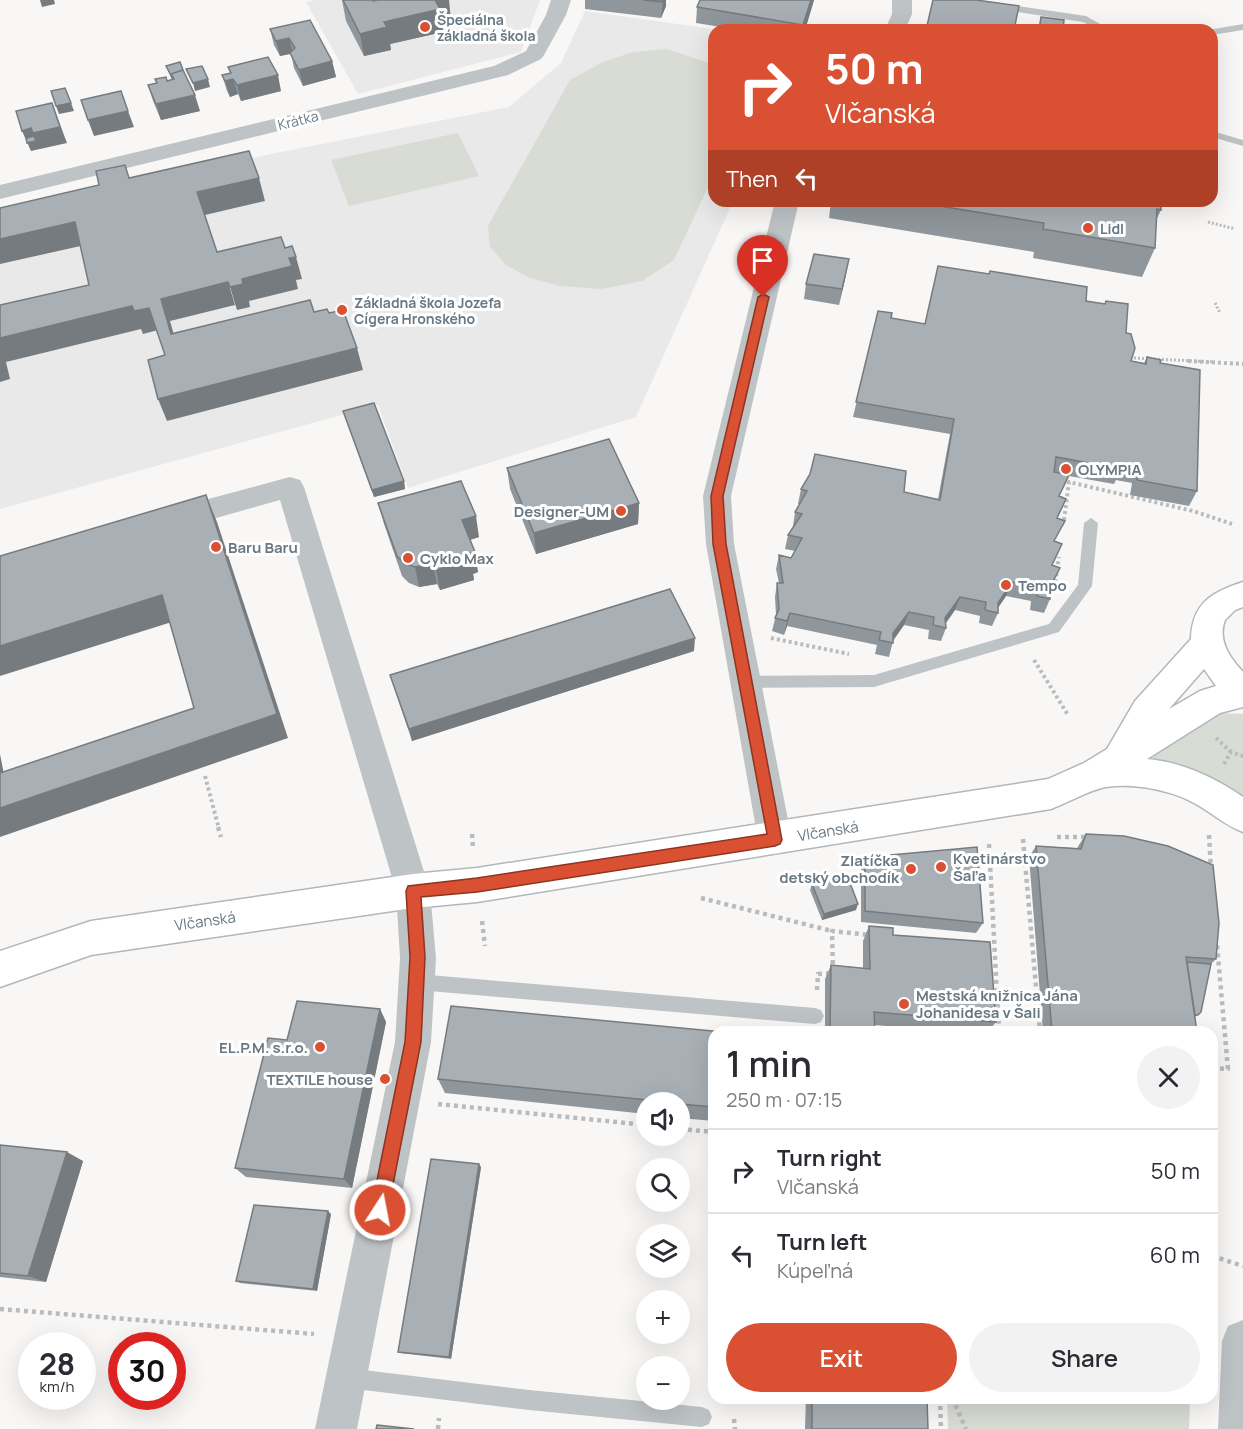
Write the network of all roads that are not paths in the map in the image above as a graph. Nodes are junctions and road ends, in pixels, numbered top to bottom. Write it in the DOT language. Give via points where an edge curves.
graph roads {
  1 [pos="561,0"];
  2 [pos="902,0"];
  3 [pos="958,0"];
  4 [pos="898,24"];
  5 [pos="1096,24"];
  6 [pos="1243,27"];
  7 [pos="1218,31"];
  8 [pos="1218,136"];
  9 [pos="1243,143"];
  10 [pos="0,192"];
  11 [pos="785,207"];
  12 [pos="1091,523"];
  13 [pos="145,527"];
  14 [pos="1243,594"];
  15 [pos="1207,643"];
  16 [pos="745,682"];
  17 [pos="1243,692"];
  18 [pos="1108,765"];
  19 [pos="1243,817"];
  20 [pos="775,840"];
  21 [pos="414,891"];
  22 [pos="0,969"];
  23 [pos="418,982"];
  24 [pos="815,1016"];
  25 [pos="1243,1341"];
  26 [pos="346,1377"];
  27 [pos="702,1417"];
  28 [pos="336,1429"];
  29 [pos="1239,1429"];
  1 -- 10 [label="street, Krátka" via="534,55 501,70"];
  2 -- 4 [label="street"];
  3 -- 5 [label="lane" via="1086,19"];
  6 -- 7 [label="lane"];
  8 -- 9 [label="lane"];
  11 -- 16 [label="street" via="717,496 720,544"];
  12 -- 16 [label="lane" via="1085,586 1054,628 874,681"];
  13 -- 21 [label="street" via="290,487"];
  14 -- 15 [label="street" via="1228,600 1212,614"];
  15 -- 17 [label="street" via="1219,669"];
  15 -- 18 [label="street" via="1147,711"];
  16 -- 20 [label="street"];
  17 -- 18 [label="street, Vlčanská" via="1212,701"];
  18 -- 19 [label="street" via="1175,777 1210,793"];
  18 -- 20 [label="street, Vlčanská" via="1051,794"];
  20 -- 21 [label="street, Vlčanská"];
  21 -- 22 [label="street, Vlčanská" via="91,938"];
  21 -- 23 [label="street"];
  23 -- 24 [label="lane"];
  23 -- 26 [label="street" via="413,1042"];
  25 -- 29 [label="street"];
  26 -- 27 [label="lane"];
  26 -- 28 [label="street"];
}
